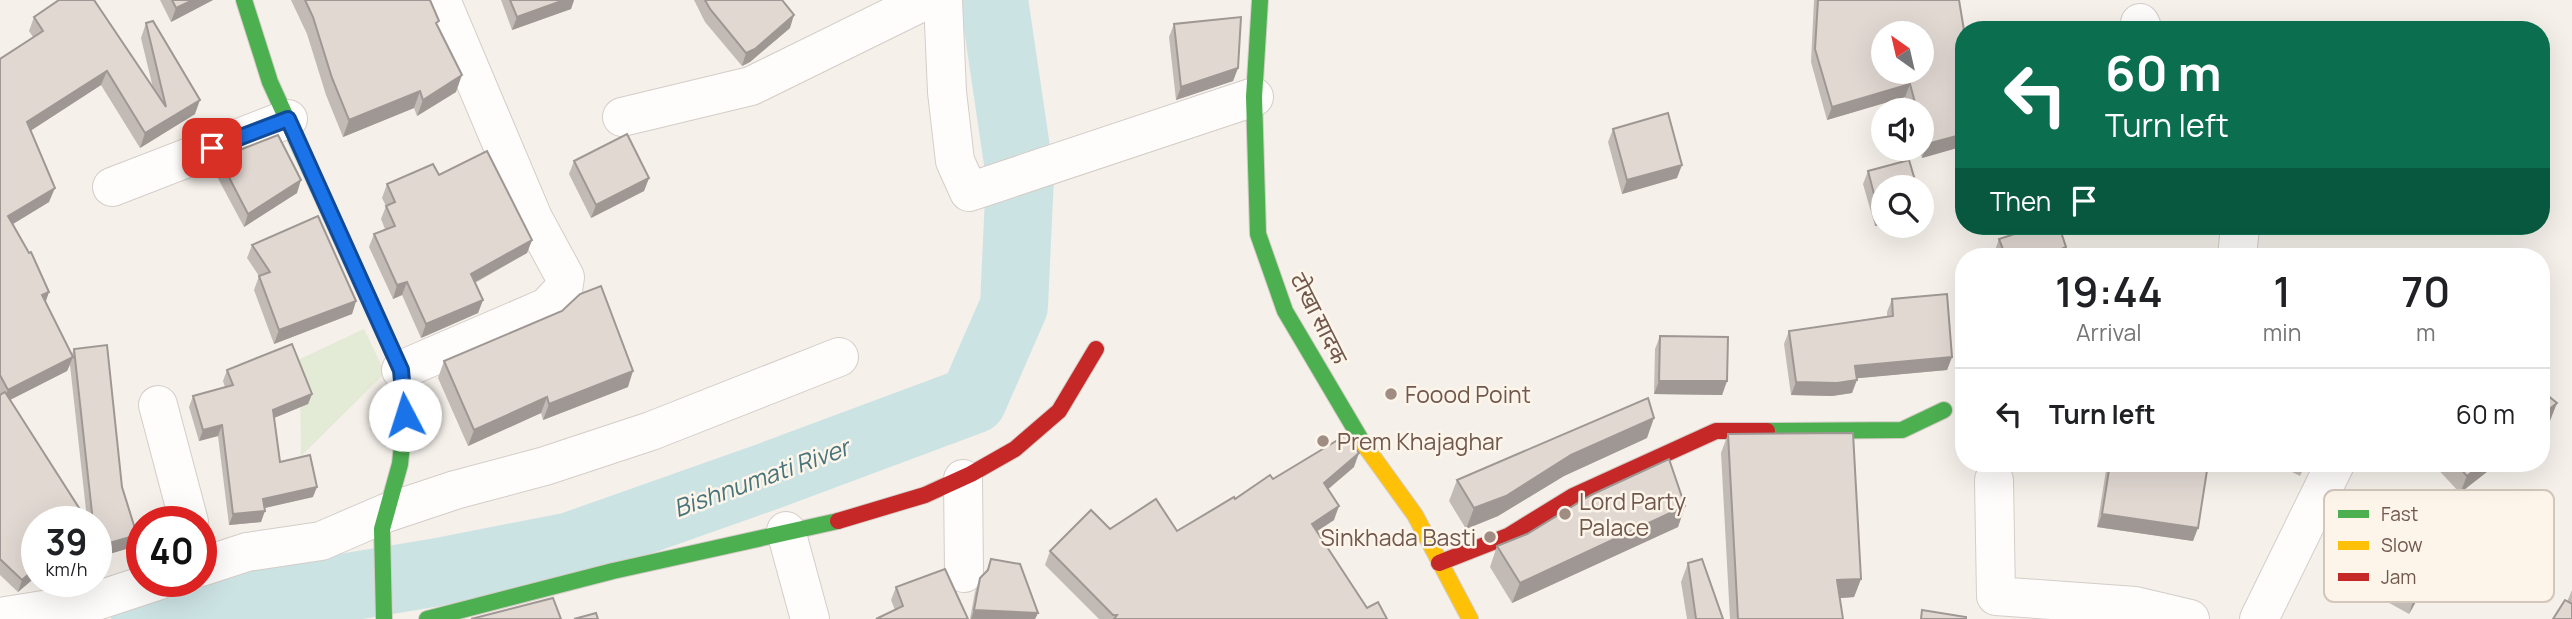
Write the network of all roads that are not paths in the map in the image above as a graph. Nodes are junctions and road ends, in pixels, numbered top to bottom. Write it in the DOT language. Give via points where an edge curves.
graph roads {
  1 [pos="244,0"];
  2 [pos="441,0"];
  3 [pos="926,0"];
  4 [pos="943,0"];
  5 [pos="1260,0"];
  6 [pos="1254,97"];
  7 [pos="622,117"];
  8 [pos="288,119"];
  9 [pos="112,187"];
  10 [pos="1096,349"];
  11 [pos="839,357"];
  12 [pos="401,370"];
  13 [pos="158,405"];
  14 [pos="1944,410"];
  15 [pos="2332,472"];
  16 [pos="963,479"];
  17 [pos="1994,480"];
  18 [pos="185,506"];
  19 [pos="384,521"];
  20 [pos="786,531"];
  21 [pos="217,562"];
  22 [pos="1439,563"];
  23 [pos="964,573"];
  24 [pos="126,591"];
  25 [pos="384,615"];
  26 [pos="0,617"];
  27 [pos="427,619"];
  28 [pos="810,619"];
  29 [pos="1470,619"];
  30 [pos="2190,619"];
  31 [pos="2259,619"];
  1 -- 8 [label="street" via="270,82"];
  2 -- 12 [label="street" via="533,218 565,277 563,290 547,307"];
  3 -- 7 [label="street" via="751,86"];
  4 -- 6 [label="street" via="956,161 969,192"];
  5 -- 6 [label="street, टोखा सादक"];
  6 -- 22 [label="street, टोखा सादक" via="1258,234 1286,311 1359,437 1415,515"];
  8 -- 9 [label="street"];
  8 -- 12 [label="street"];
  10 -- 16 [label="street" via="1057,415 1010,453"];
  11 -- 19 [label="street" via="651,431 455,490"];
  12 -- 19 [label="street" via="405,415 400,464"];
  13 -- 18 [label="street"];
  14 -- 22 [label="street" via="1902,430 1716,431 1573,496 1508,536"];
  15 -- 31 [label="street"];
  16 -- 20 [label="street" via="821,526"];
  16 -- 23 [label="street"];
  17 -- 30 [label="street" via="1996,596 2135,606"];
  19 -- 21 [label="street" via="321,541 247,552"];
  19 -- 25 [label="street"];
  20 -- 27 [label="street"];
  20 -- 28 [label="street"];
  22 -- 29 [label="street, टोखा सादक"];
  24 -- 26 [label="street"];
}
